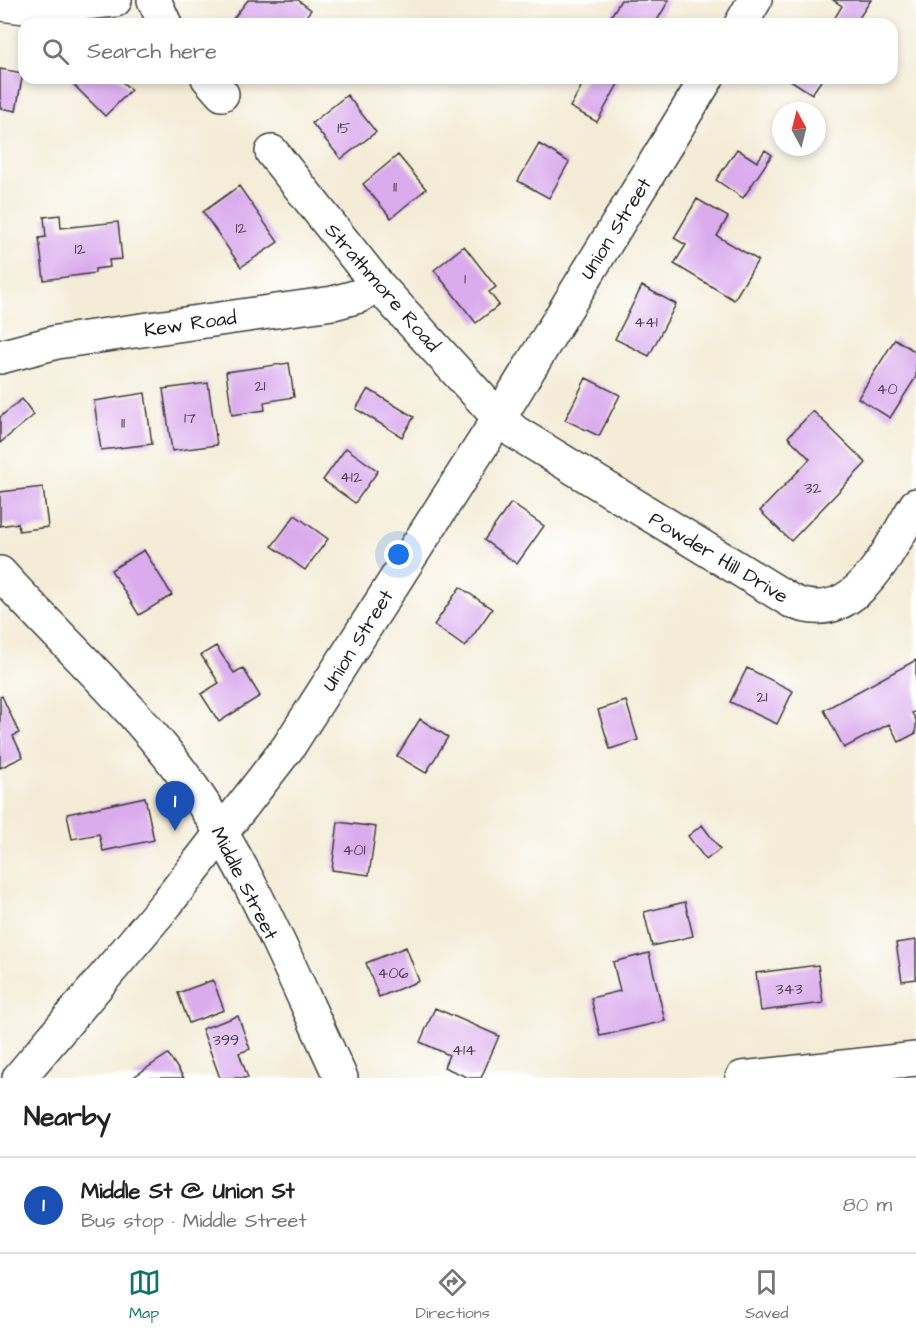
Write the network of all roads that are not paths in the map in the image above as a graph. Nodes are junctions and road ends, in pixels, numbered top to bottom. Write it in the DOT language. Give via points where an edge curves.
graph roads {
  1 [pos="115,0"];
  2 [pos="154,0"];
  3 [pos="755,0"];
  4 [pos="0,4"];
  5 [pos="162,18"];
  6 [pos="744,18"];
  7 [pos="703,84"];
  8 [pos="272,152"];
  9 [pos="377,284"];
  10 [pos="0,357"];
  11 [pos="499,418"];
  12 [pos="916,505"];
  13 [pos="0,573"];
  14 [pos="222,835"];
  15 [pos="916,1059"];
  16 [pos="19,1078"];
  17 [pos="341,1078"];
  18 [pos="742,1078"];
  1 -- 4 [label="street" via="33,8"];
  2 -- 5 [label="street"];
  3 -- 6 [label="street"];
  7 -- 11 [label="street, Union Street"];
  8 -- 9 [label="street, Strathmore Road"];
  9 -- 10 [label="street, Kew Road" via="359,297 333,303 57,342"];
  9 -- 11 [label="street, Strathmore Road"];
  11 -- 12 [label="street, Powder Hill Drive" via="538,448 800,605 831,605 860,590"];
  11 -- 14 [label="street, Union Street" via="307,718"];
  13 -- 14 [label="street, Middle Street" via="145,727 194,790"];
  14 -- 16 [label="street, Union Street"];
  14 -- 17 [label="street, Middle Street"];
  15 -- 18 [label="street"];
}
